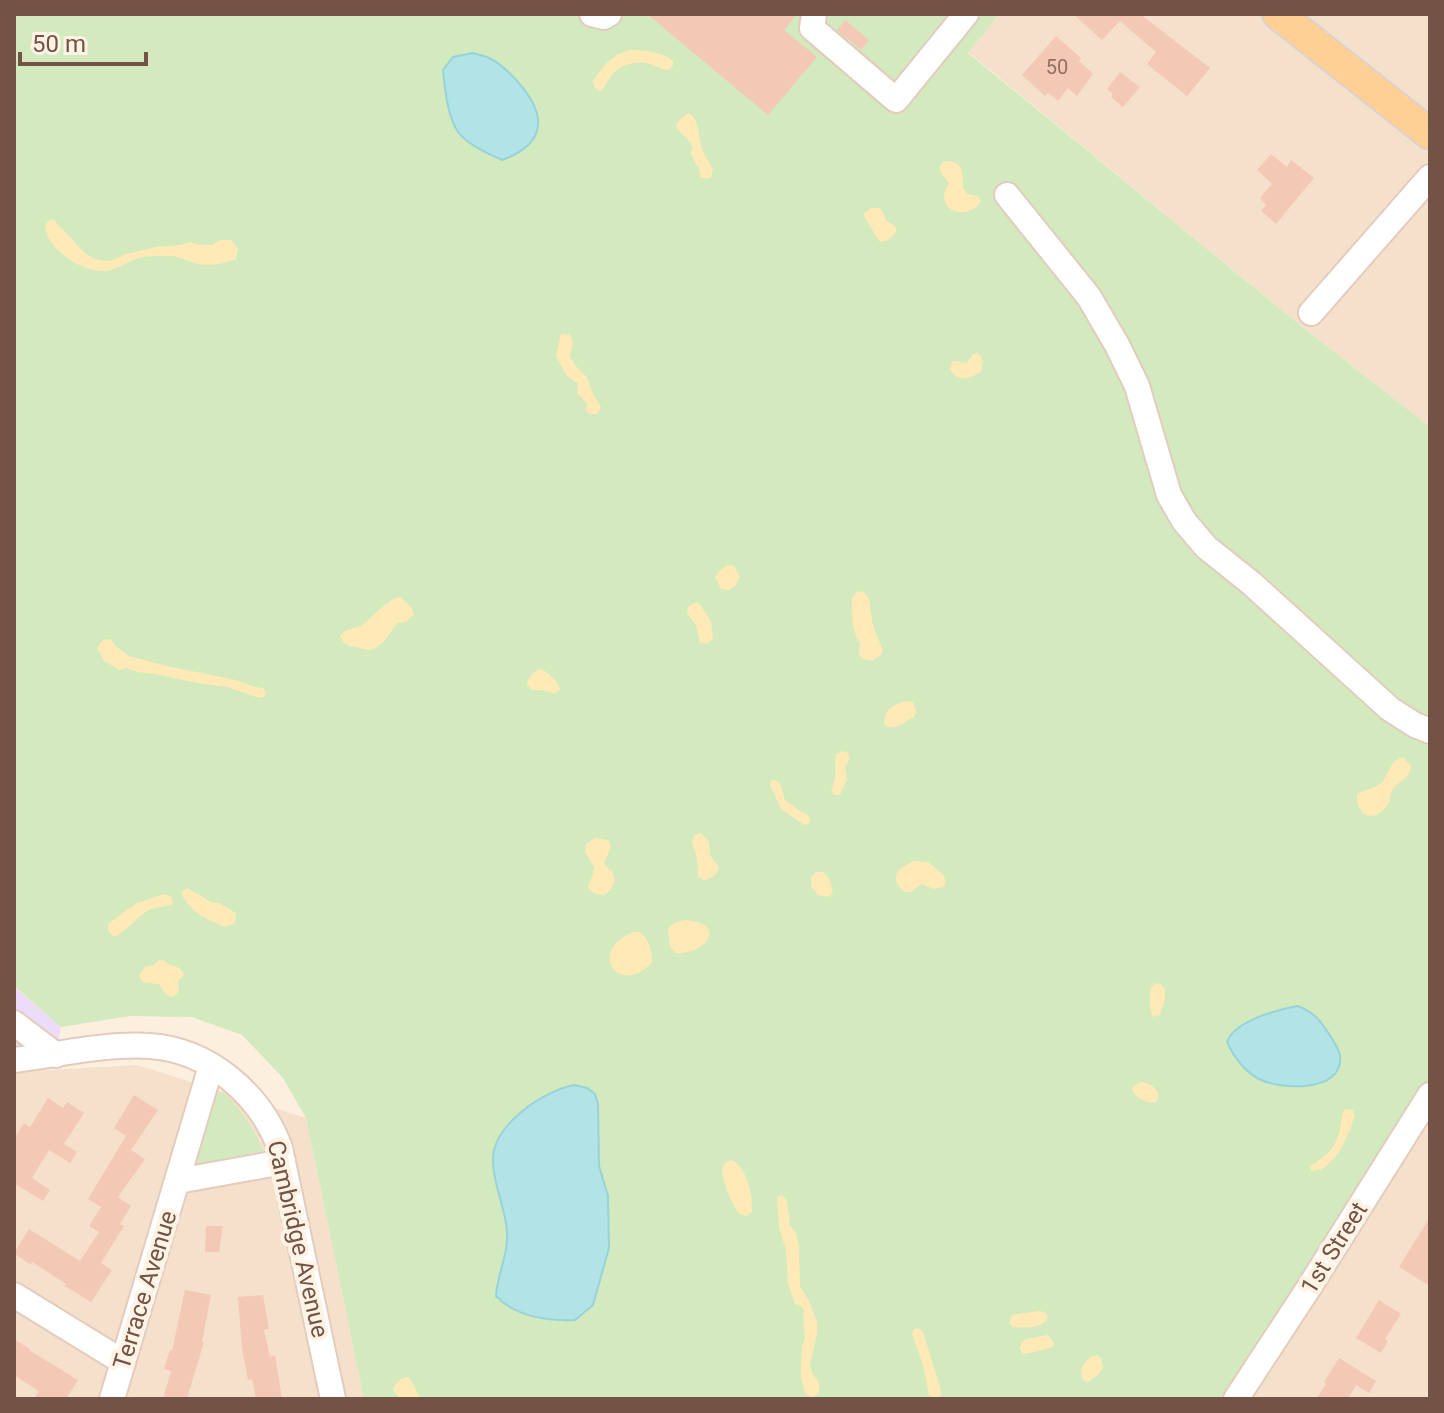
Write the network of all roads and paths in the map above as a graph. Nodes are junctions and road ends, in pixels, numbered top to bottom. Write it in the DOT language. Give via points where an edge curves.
graph roads {
  1 [pos="592,14"];
  2 [pos="609,14"];
  3 [pos="814,14"];
  4 [pos="966,14"];
  5 [pos="1278,14"];
  6 [pos="1430,134"];
  7 [pos="1430,177"];
  8 [pos="1007,195"];
  9 [pos="1311,313"];
  10 [pos="1430,731"];
  11 [pos="14,1023"];
  12 [pos="56,1055"];
  13 [pos="14,1060"];
  14 [pos="211,1066"];
  15 [pos="1430,1095"];
  16 [pos="283,1162"];
  17 [pos="178,1181"];
  18 [pos="14,1295"];
  19 [pos="123,1362"];
  20 [pos="112,1399"];
  21 [pos="333,1399"];
  22 [pos="1236,1399"];
  1 -- 2 [label="street"];
  3 -- 4 [label="street" via="812,28 896,100"];
  5 -- 6 [label="main road"];
  7 -- 9 [label="street"];
  8 -- 10 [label="street" via="1089,297 1117,345 1137,386 1169,495 1184,521 1206,547 1390,709"];
  11 -- 12 [label="street"];
  12 -- 13 [label="street, Cambridge Avenue"];
  12 -- 14 [label="street, Cambridge Avenue" via="155,1047"];
  14 -- 16 [label="street, Cambridge Avenue" via="233,1080 265,1116"];
  14 -- 17 [label="street, Terrace Avenue"];
  15 -- 22 [label="street, 1st Street"];
  16 -- 17 [label="street, Terrace Avenue"];
  16 -- 21 [label="street, Cambridge Avenue"];
  17 -- 19 [label="street, Terrace Avenue"];
  18 -- 19 [label="street"];
  19 -- 20 [label="street, Terrace Avenue"];
}
